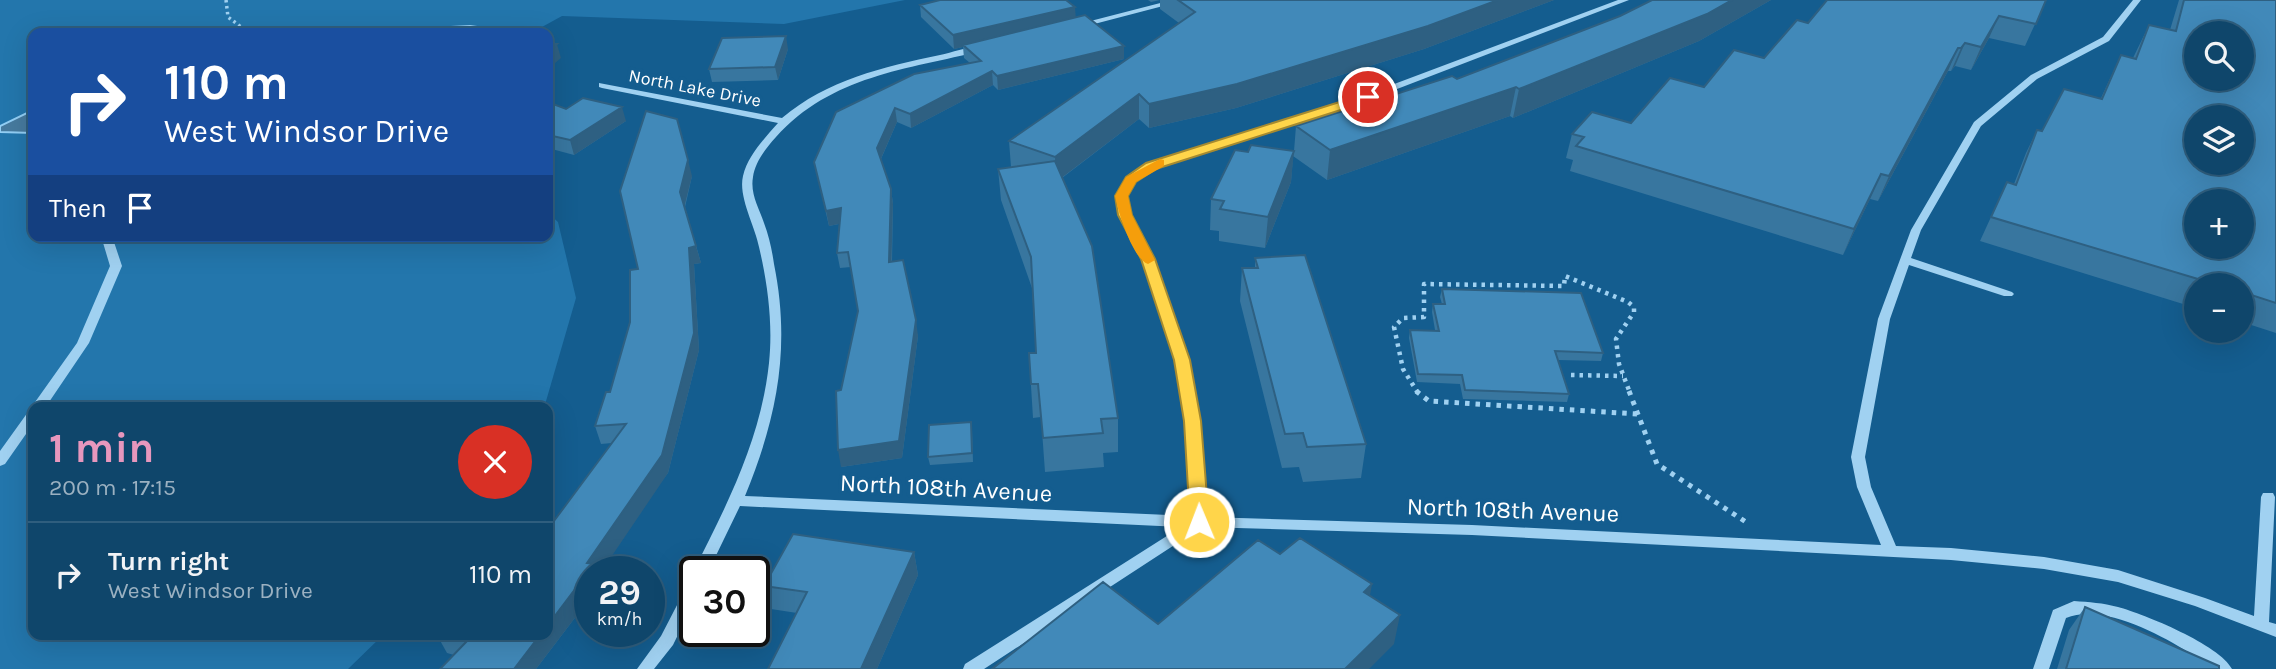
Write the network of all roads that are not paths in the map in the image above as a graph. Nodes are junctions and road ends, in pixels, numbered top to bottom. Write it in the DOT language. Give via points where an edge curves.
graph roads {
  1 [pos="1182,0"];
  2 [pos="1625,0"];
  3 [pos="2137,0"];
  4 [pos="1072,27"];
  5 [pos="992,46"];
  6 [pos="601,85"];
  7 [pos="781,121"];
  8 [pos="108,242"];
  9 [pos="1905,260"];
  10 [pos="2008,294"];
  11 [pos="42,402"];
  12 [pos="28,422"];
  13 [pos="0,461"];
  14 [pos="2267,497"];
  15 [pos="737,501"];
  16 [pos="1199,522"];
  17 [pos="1890,549"];
  18 [pos="709,556"];
  19 [pos="679,616"];
  20 [pos="2269,628"];
  21 [pos="645,669"];
  22 [pos="971,669"];
  23 [pos="2041,669"];
  24 [pos="2224,669"];
  1 -- 4 [label="street"];
  2 -- 16 [label="street" via="1368,97 1161,162 1130,180 1121,196 1125,215 1148,259 1182,360 1193,421"];
  3 -- 9 [label="street" via="2106,40 2035,77 1977,124 1916,230"];
  5 -- 7 [label="street" via="842,83"];
  6 -- 7 [label="street, North Lake Drive"];
  7 -- 15 [label="street" via="755,156 747,185 762,232 774,302 775,362 764,433"];
  8 -- 11 [label="street" via="116,266 83,343"];
  9 -- 10 [label="street"];
  9 -- 17 [label="street" via="1884,319 1858,457 1864,487"];
  12 -- 13 [label="street"];
  14 -- 20 [label="street"];
  15 -- 16 [label="street, North 108th Avenue"];
  15 -- 18 [label="street"];
  16 -- 17 [label="street, North 108th Avenue"];
  16 -- 22 [label="street"];
  17 -- 20 [label="street, North 108th Avenue" via="2021,560 2118,576"];
  19 -- 21 [label="street"];
  23 -- 24 [label="street" via="2059,614 2065,608 2079,607 2165,631"];
}
